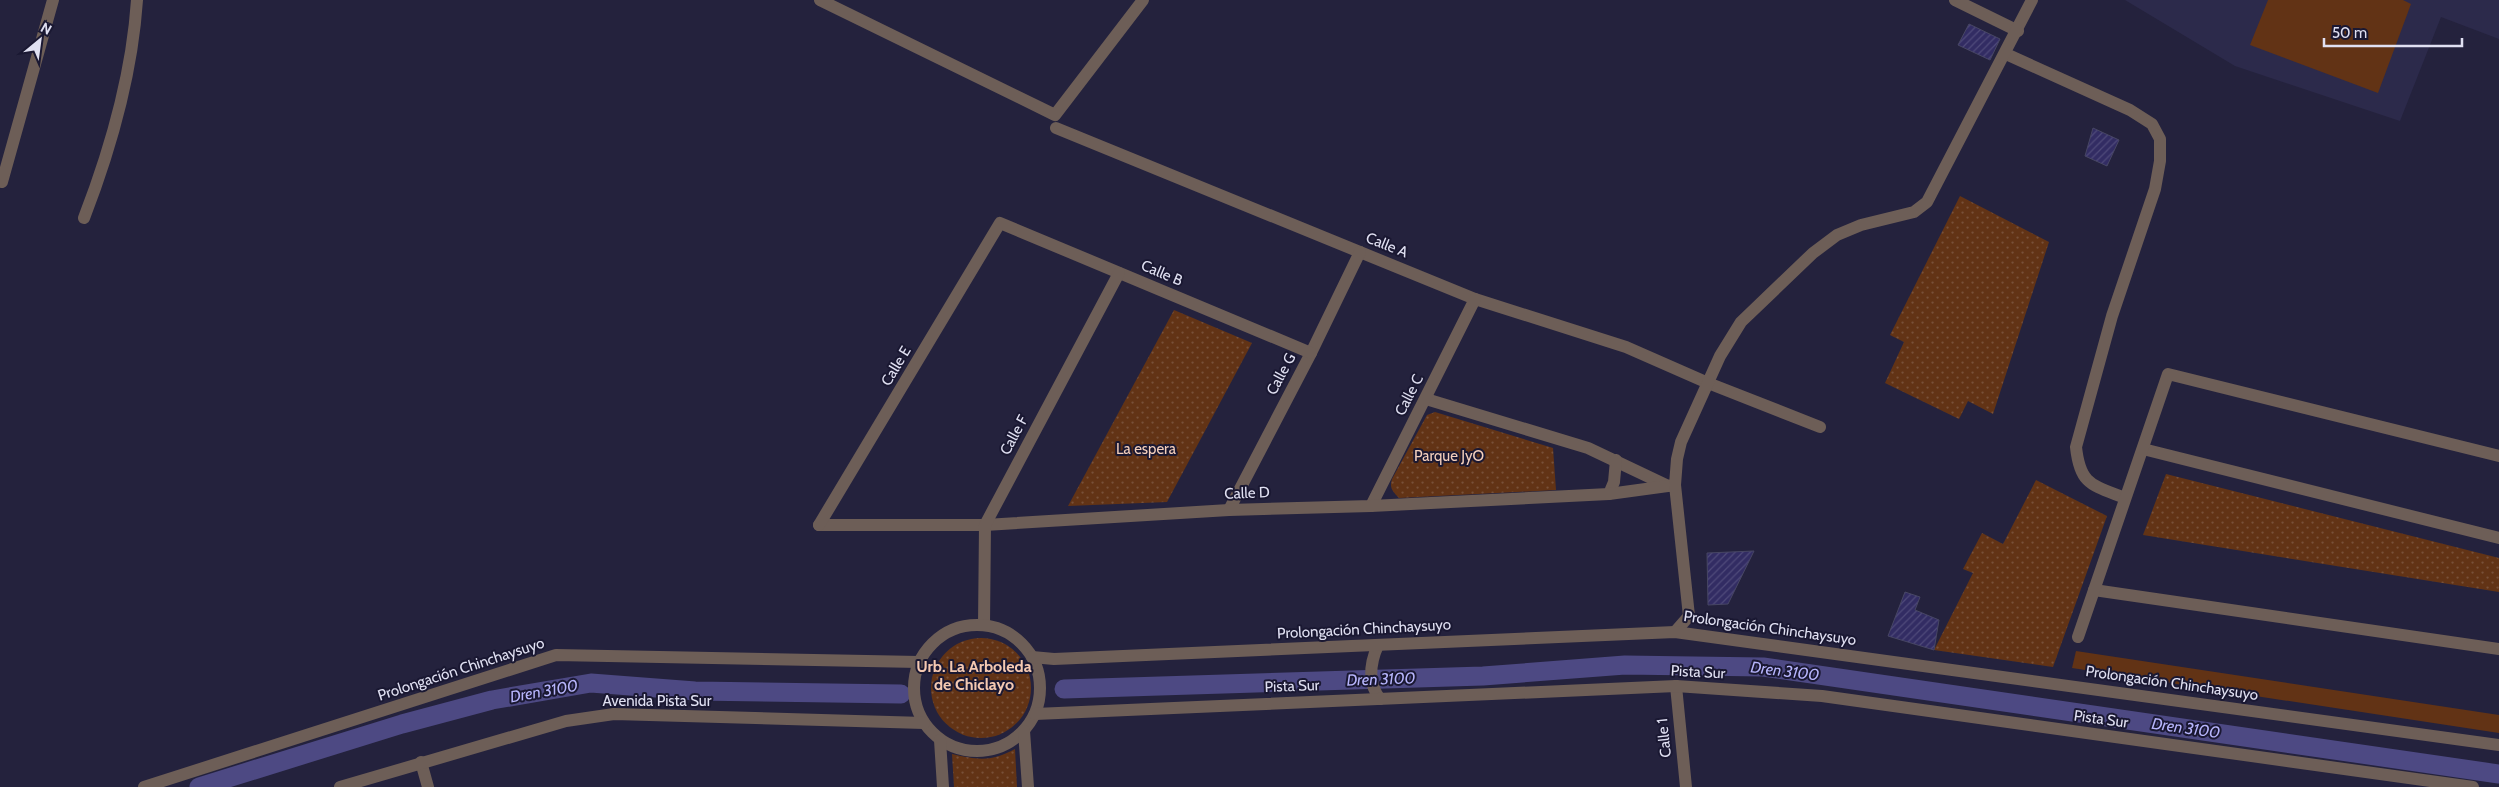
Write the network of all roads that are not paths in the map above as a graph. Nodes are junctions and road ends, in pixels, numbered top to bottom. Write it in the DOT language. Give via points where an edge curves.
graph roads {
  1 [pos="53,0"];
  2 [pos="137,0"];
  3 [pos="820,0"];
  4 [pos="1143,0"];
  5 [pos="1955,0"];
  6 [pos="2032,0"];
  7 [pos="2018,31"];
  8 [pos="2006,54"];
  9 [pos="1056,128"];
  10 [pos="0,182"];
  11 [pos="84,218"];
  12 [pos="1000,223"];
  13 [pos="1360,252"];
  14 [pos="1119,272"];
  15 [pos="1475,298"];
  16 [pos="1311,353"];
  17 [pos="1708,383"];
  18 [pos="1426,399"];
  19 [pos="1820,427"];
  20 [pos="2143,449"];
  21 [pos="2499,456"];
  22 [pos="1616,460"];
  23 [pos="1671,485"];
  24 [pos="1609,494"];
  25 [pos="2125,498"];
  26 [pos="1370,506"];
  27 [pos="1229,510"];
  28 [pos="819,525"];
  29 [pos="985,525"];
  30 [pos="2499,538"];
  31 [pos="2094,590"];
  32 [pos="984,625"];
  33 [pos="1675,632"];
  34 [pos="2078,637"];
  35 [pos="2499,649"];
  36 [pos="1375,650"];
  37 [pos="1032,657"];
  38 [pos="919,662"];
  39 [pos="1676,686"];
  40 [pos="1377,695"];
  41 [pos="1035,714"];
  42 [pos="924,723"];
  43 [pos="1024,731"];
  44 [pos="940,740"];
  45 [pos="2499,745"];
  46 [pos="421,762"];
  47 [pos="2408,783"];
  48 [pos="144,787"];
  49 [pos="340,787"];
  50 [pos="428,787"];
  51 [pos="943,787"];
  52 [pos="1028,787"];
  53 [pos="1686,787"];
  54 [pos="2473,787"];
  1 -- 10 [label="street"];
  2 -- 11 [label="street" via="133,41 116,124"];
  3 -- 4 [label="street" via="1055,115"];
  5 -- 7 [label="street"];
  6 -- 7 [label="street"];
  7 -- 8 [label="street"];
  8 -- 17 [label="street" via="1928,202 1914,212 1845,232 1813,253 1741,322"];
  8 -- 25 [label="street" via="2130,110 2152,124 2160,140 2155,189 2112,316 2076,447 2078,468 2091,484"];
  9 -- 13 [label="street, Calle A"];
  12 -- 14 [label="street, Calle B"];
  12 -- 28 [label="street, Calle E"];
  13 -- 15 [label="street, Calle A"];
  13 -- 16 [label="street, Calle G"];
  14 -- 16 [label="street, Calle B"];
  14 -- 29 [label="street, Calle F"];
  15 -- 17 [label="street, Calle A" via="1626,347"];
  15 -- 18 [label="street, Calle C"];
  16 -- 27 [label="street, Calle G"];
  17 -- 19 [label="street, Calle A"];
  17 -- 23 [label="street" via="1681,442"];
  18 -- 22 [label="street" via="1588,448"];
  18 -- 26 [label="street, Calle C"];
  20 -- 21 [label="street" via="2168,374"];
  20 -- 25 [label="street"];
  20 -- 30 [label="street"];
  22 -- 23 [label="street"];
  22 -- 24 [label="street"];
  23 -- 24 [label="street, Calle D"];
  23 -- 33 [label="street" via="1689,616"];
  24 -- 26 [label="street, Calle D"];
  25 -- 31 [label="street"];
  26 -- 27 [label="street, Calle D"];
  27 -- 29 [label="street, Calle D"];
  28 -- 29 [label="street, Calle D"];
  29 -- 32 [label="street, Calle F"];
  31 -- 34 [label="street"];
  31 -- 35 [label="street"];
  32 -- 37 [label="street" via="1003,630 1019,641"];
  32 -- 38 [label="street" via="964,626 945,633 930,645"];
  33 -- 36 [label="street, Prolongación Chinchaysuyo"];
  33 -- 45 [label="street, Prolongación Chinchaysuyo"];
  36 -- 37 [label="street, Prolongación Chinchaysuyo"];
  36 -- 40 [label="street" via="1371,680"];
  37 -- 41 [label="street" via="1039,675 1040,695"];
  38 -- 42 [label="street" via="914,682 916,704"];
  38 -- 48 [label="street, Prolongación Chinchaysuyo" via="556,655"];
  39 -- 40 [label="street, Pista Sur"];
  39 -- 47 [label="street, Pista Sur" via="1822,696"];
  39 -- 53 [label="street, Calle 1"];
  40 -- 41 [label="street, Pista Sur"];
  41 -- 43 [label="street"];
  42 -- 44 [label="street"];
  42 -- 46 [label="street, Avenida Pista Sur" via="614,714 566,721"];
  43 -- 44 [label="street" via="993,750 956,748"];
  43 -- 52 [label="street"];
  44 -- 51 [label="street"];
  46 -- 49 [label="street, Avenida Pista Sur"];
  46 -- 50 [label="street"];
  47 -- 54 [label="street, Pista Sur"];
}
